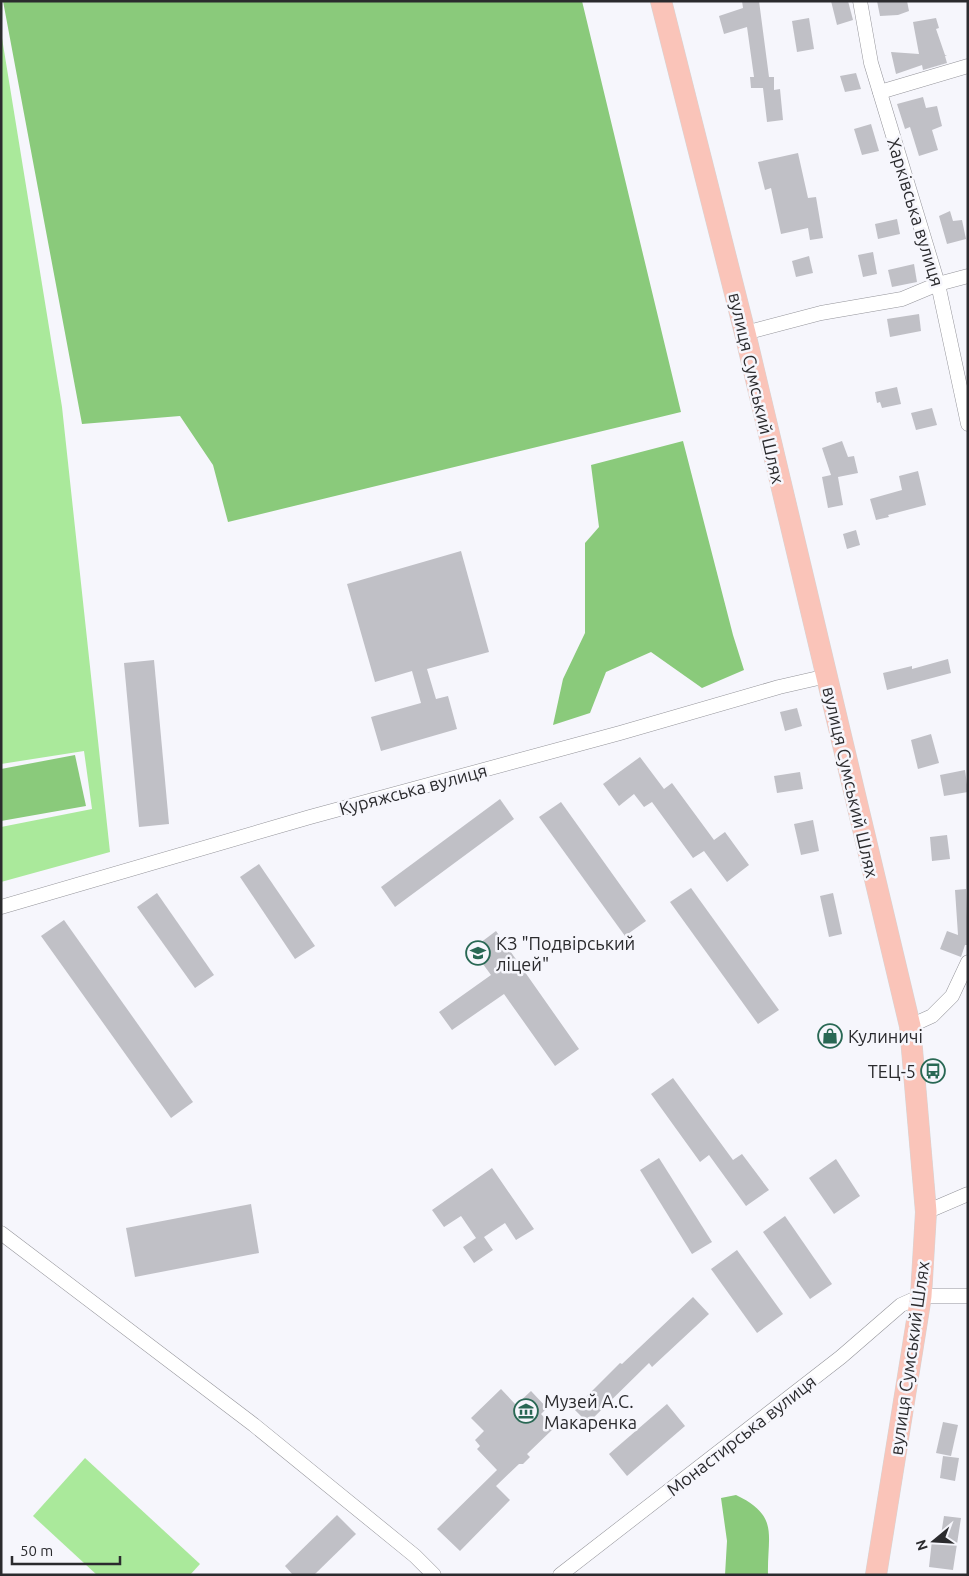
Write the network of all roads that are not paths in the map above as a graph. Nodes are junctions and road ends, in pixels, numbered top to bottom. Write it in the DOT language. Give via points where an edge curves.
graph roads {
  1 [pos="661,1"];
  2 [pos="860,1"];
  3 [pos="968,66"];
  4 [pos="880,92"];
  5 [pos="968,276"];
  6 [pos="938,284"];
  7 [pos="745,334"];
  8 [pos="968,424"];
  9 [pos="826,676"];
  10 [pos="1,908"];
  11 [pos="968,962"];
  12 [pos="910,1026"];
  13 [pos="968,1194"];
  14 [pos="926,1212"];
  15 [pos="1,1234"];
  16 [pos="922,1296"];
  17 [pos="968,1296"];
  18 [pos="434,1575"];
  19 [pos="560,1575"];
  20 [pos="876,1575"];
  1 -- 7 [label="main road, вулиця Сумський Шлях"];
  2 -- 4 [label="street, Харківська вулиця"];
  3 -- 4 [label="street"];
  4 -- 6 [label="street, Харківська вулиця"];
  5 -- 6 [label="street"];
  6 -- 7 [label="street" via="902,299 821,313"];
  6 -- 8 [label="street, Харківська вулиця"];
  7 -- 9 [label="main road, вулиця Сумський Шлях"];
  9 -- 10 [label="street, Куряжська вулиця" via="310,816"];
  9 -- 12 [label="main road, вулиця Сумський Шлях"];
  11 -- 12 [label="street" via="952,996 932,1016"];
  12 -- 14 [label="main road, вулиця Сумський Шлях"];
  13 -- 14 [label="street"];
  14 -- 16 [label="main road, вулиця Сумський Шлях"];
  15 -- 18 [label="street" via="254,1425"];
  16 -- 17 [label="street"];
  16 -- 19 [label="street, Монастирська вулиця" via="901,1305 841,1357"];
  16 -- 20 [label="main road, вулиця Сумський Шлях"];
}
